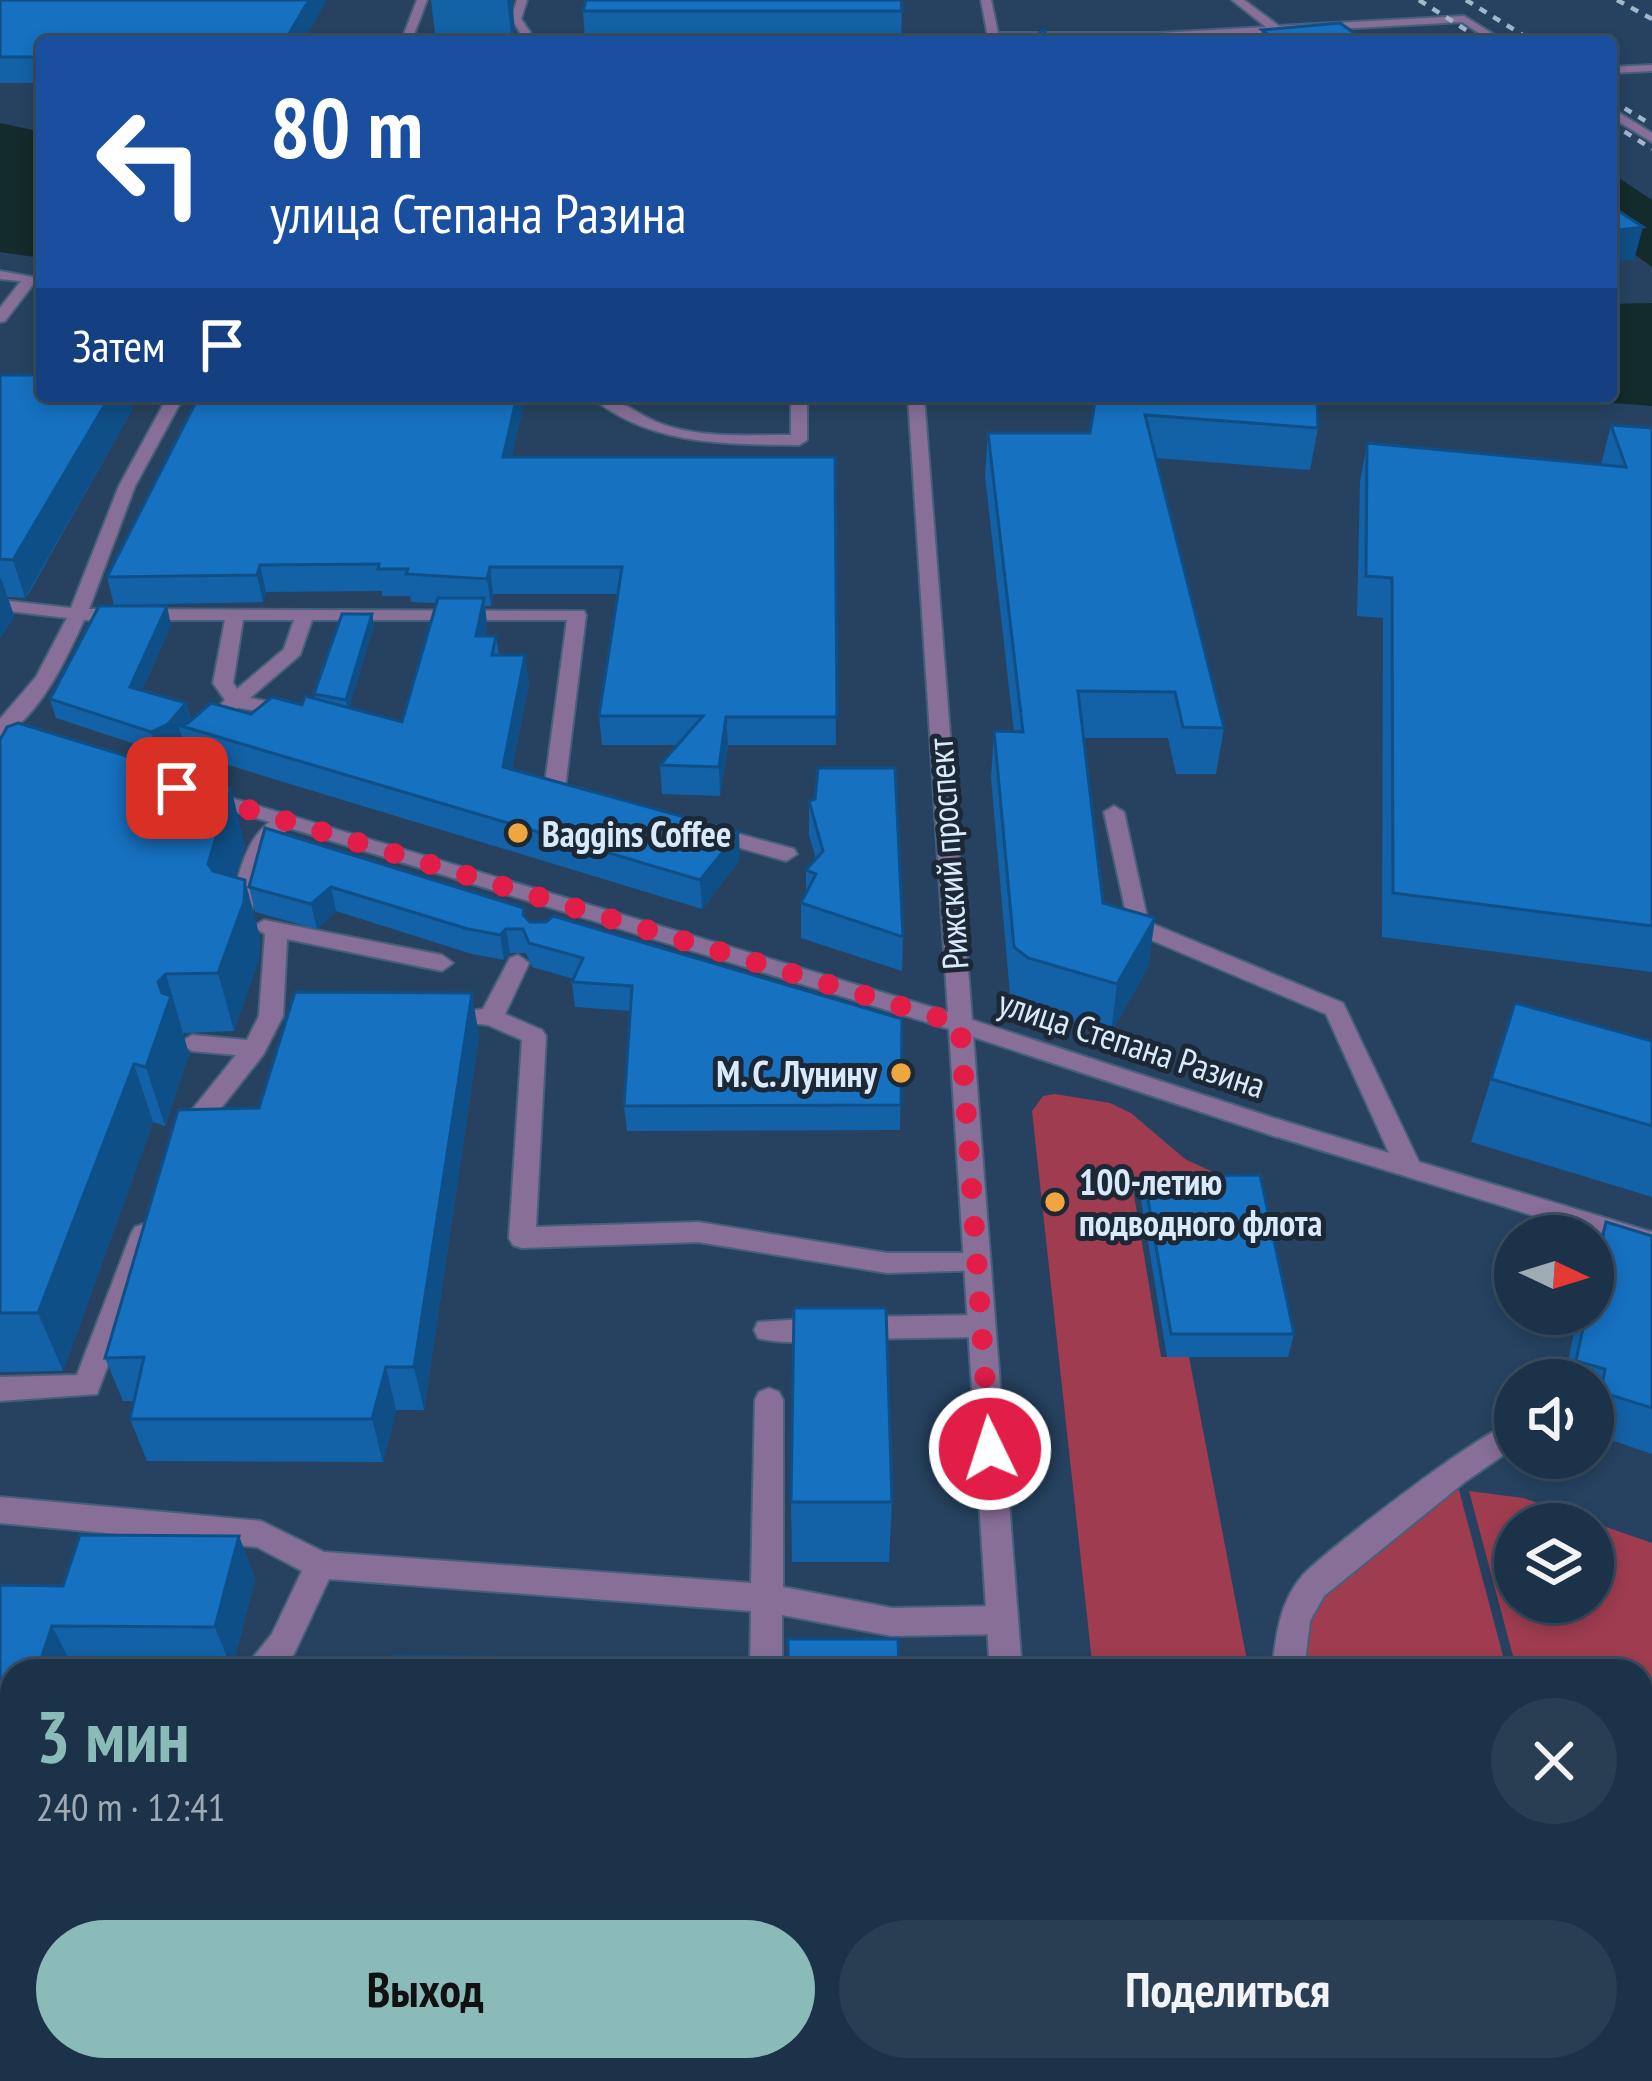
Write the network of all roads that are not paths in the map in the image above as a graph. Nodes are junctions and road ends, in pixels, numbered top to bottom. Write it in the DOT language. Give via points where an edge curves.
graph roads {
  1 [pos="422,0"];
  2 [pos="522,0"];
  3 [pos="986,0"];
  4 [pos="1237,0"];
  5 [pos="1449,9"];
  6 [pos="1465,19"];
  7 [pos="1277,30"];
  8 [pos="408,36"];
  9 [pos="523,36"];
  10 [pos="993,36"];
  11 [pos="1146,36"];
  12 [pos="1492,36"];
  13 [pos="1652,68"];
  14 [pos="1617,70"];
  15 [pos="1617,116"];
  16 [pos="1652,138"];
  17 [pos="0,275"];
  18 [pos="0,318"];
  19 [pos="173,402"];
  20 [pos="609,402"];
  21 [pos="799,402"];
  22 [pos="916,402"];
  23 [pos="0,605"];
  24 [pos="235,613"];
  25 [pos="305,613"];
  26 [pos="77,614"];
  27 [pos="227,708"];
  28 [pos="323,717"];
  29 [pos="6,735"];
  30 [pos="174,752"];
  31 [pos="595,801"];
  32 [pos="1114,812"];
  33 [pos="284,820"];
  34 [pos="701,830"];
  35 [pos="786,854"];
  36 [pos="567,906"];
  37 [pos="547,930"];
  38 [pos="276,931"];
  39 [pos="442,964"];
  40 [pos="518,964"];
  41 [pos="447,1017"];
  42 [pos="491,1017"];
  43 [pos="960,1024"];
  44 [pos="192,1043"];
  45 [pos="254,1049"];
  46 [pos="178,1145"];
  47 [pos="1408,1166"];
  48 [pos="153,1211"];
  49 [pos="1652,1242"];
  50 [pos="976,1263"];
  51 [pos="980,1326"];
  52 [pos="768,1330"];
  53 [pos="0,1388"];
  54 [pos="769,1400"];
  55 [pos="1494,1446"];
  56 [pos="0,1510"];
  57 [pos="320,1565"];
  58 [pos="769,1598"];
  59 [pos="1002,1620"];
  60 [pos="269,1659"];
  61 [pos="766,1659"];
  62 [pos="1005,1659"];
  63 [pos="1289,1659"];
  1 -- 8 [label="street"];
  2 -- 9 [label="street" via="516,19"];
  3 -- 10 [label="street"];
  4 -- 7 [label="street"];
  5 -- 6 [label="street"];
  6 -- 7 [label="street"];
  6 -- 12 [label="street"];
  7 -- 11 [label="street"];
  13 -- 14 [label="street"];
  15 -- 16 [label="street"];
  17 -- 18 [label="street" via="32,278"];
  19 -- 26 [label="street" via="129,482"];
  20 -- 21 [label="street" via="656,428 710,439 799,440"];
  22 -- 43 [label="street, Рижский проспект"];
  23 -- 26 [label="street"];
  24 -- 25 [label="street"];
  24 -- 26 [label="street"];
  24 -- 27 [label="street"];
  25 -- 27 [label="street" via="293,651"];
  25 -- 31 [label="street" via="577,615 554,791"];
  26 -- 29 [label="street"];
  27 -- 28 [label="street"];
  30 -- 33 [label="street, улица Степана Разина" via="152,781"];
  32 -- 47 [label="street" via="1138,926 1335,1010"];
  33 -- 36 [label="street, улица Степана Разина"];
  33 -- 38 [label="street" via="256,848 238,920"];
  34 -- 35 [label="street"];
  36 -- 37 [label="street"];
  36 -- 43 [label="street, улица Степана Разина"];
  38 -- 39 [label="street"];
  38 -- 45 [label="street" via="281,1016"];
  40 -- 42 [label="street"];
  41 -- 42 [label="street"];
  42 -- 50 [label="street" via="534,1036 521,1238 698,1232 887,1263"];
  43 -- 47 [label="street, улица Степана Разина"];
  43 -- 50 [label="street, Рижский проспект"];
  44 -- 45 [label="street"];
  45 -- 46 [label="street"];
  47 -- 49 [label="street, улица Степана Разина"];
  48 -- 53 [label="street" via="87,1387"];
  50 -- 51 [label="street, Рижский проспект"];
  51 -- 52 [label="street"];
  51 -- 59 [label="street, Рижский проспект"];
  54 -- 58 [label="street"];
  55 -- 63 [label="street" via="1312,1586 1294,1619"];
  56 -- 57 [label="street" via="261,1534"];
  57 -- 58 [label="street"];
  57 -- 60 [label="street"];
  58 -- 59 [label="street" via="892,1622"];
  58 -- 61 [label="street"];
  59 -- 62 [label="street, Рижский проспект"];
}
